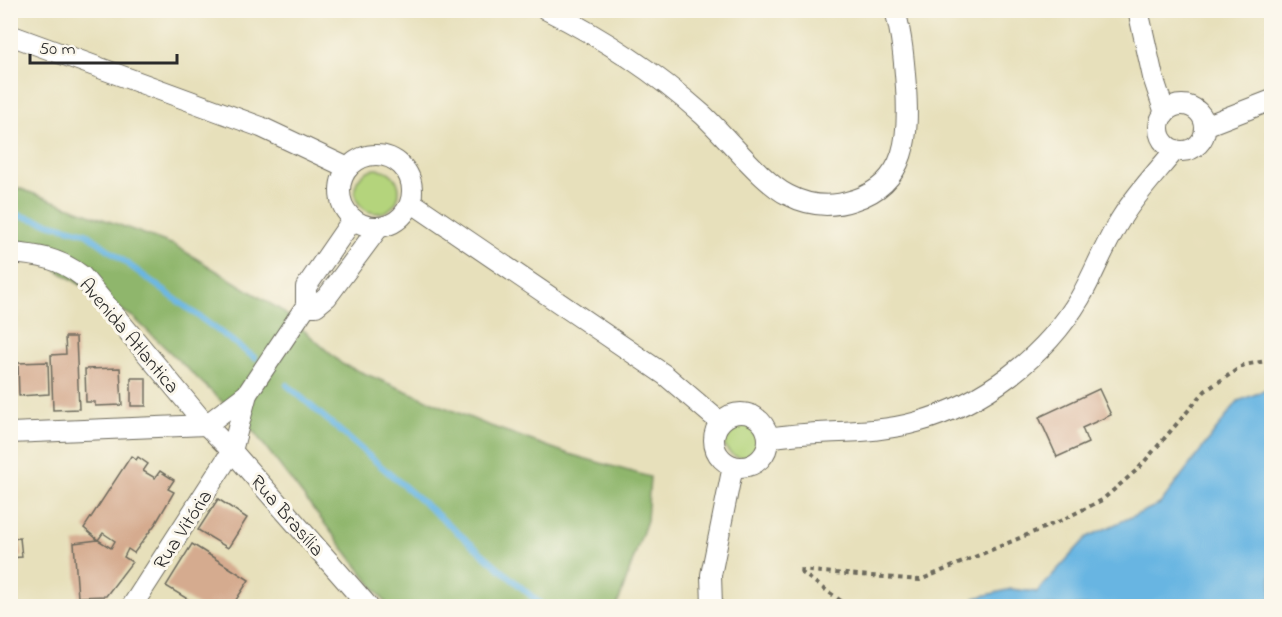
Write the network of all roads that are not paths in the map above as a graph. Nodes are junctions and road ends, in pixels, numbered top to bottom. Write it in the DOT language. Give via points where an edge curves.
graph roads {
  1 [pos="547,10"];
  2 [pos="895,10"];
  3 [pos="1138,10"];
  4 [pos="10,35"];
  5 [pos="1272,100"];
  6 [pos="1165,113"];
  7 [pos="1205,126"];
  8 [pos="1175,150"];
  9 [pos="348,168"];
  10 [pos="411,202"];
  11 [pos="353,219"];
  12 [pos="379,227"];
  13 [pos="10,253"];
  14 [pos="306,306"];
  15 [pos="247,394"];
  16 [pos="720,423"];
  17 [pos="206,425"];
  18 [pos="10,433"];
  19 [pos="769,438"];
  20 [pos="232,451"];
  21 [pos="733,466"];
  22 [pos="140,604"];
  23 [pos="368,606"];
  24 [pos="712,606"];
  1 -- 2 [label="street" via="602,40 667,85 785,194 829,205 844,204 871,192 892,173 904,148 908,120 903,39"];
  3 -- 6 [label="street"];
  4 -- 9 [label="street" via="261,127"];
  5 -- 7 [label="street"];
  6 -- 7 [label="street" via="1172,107 1190,106 1203,117"];
  6 -- 8 [label="street" via="1160,121 1162,138"];
  7 -- 8 [label="street" via="1204,135 1193,148"];
  8 -- 19 [label="street" via="1123,215 1066,318 1031,357 990,390 943,414 890,429 861,433 802,432"];
  9 -- 10 [label="street" via="374,155 400,163 413,188"];
  9 -- 11 [label="street" via="340,194"];
  10 -- 12 [label="street" via="393,224"];
  10 -- 16 [label="street" via="665,375"];
  11 -- 12 [label="street"];
  11 -- 14 [label="street" via="306,287"];
  12 -- 14 [label="street" via="327,297 316,306"];
  13 -- 17 [label="street, Avenida Atlantica" via="49,257 82,276"];
  14 -- 15 [label="street"];
  15 -- 17 [label="street"];
  15 -- 20 [label="street, Rua Vitória"];
  16 -- 19 [label="street" via="739,413 750,414 766,428"];
  16 -- 21 [label="street" via="715,432 717,453"];
  17 -- 18 [label="street"];
  17 -- 20 [label="street, Rua Brasília"];
  19 -- 21 [label="street" via="762,458 754,465"];
  20 -- 22 [label="street, Rua Vitória"];
  20 -- 23 [label="street, Rua Brasília"];
  21 -- 24 [label="street" via="711,575"];
}
